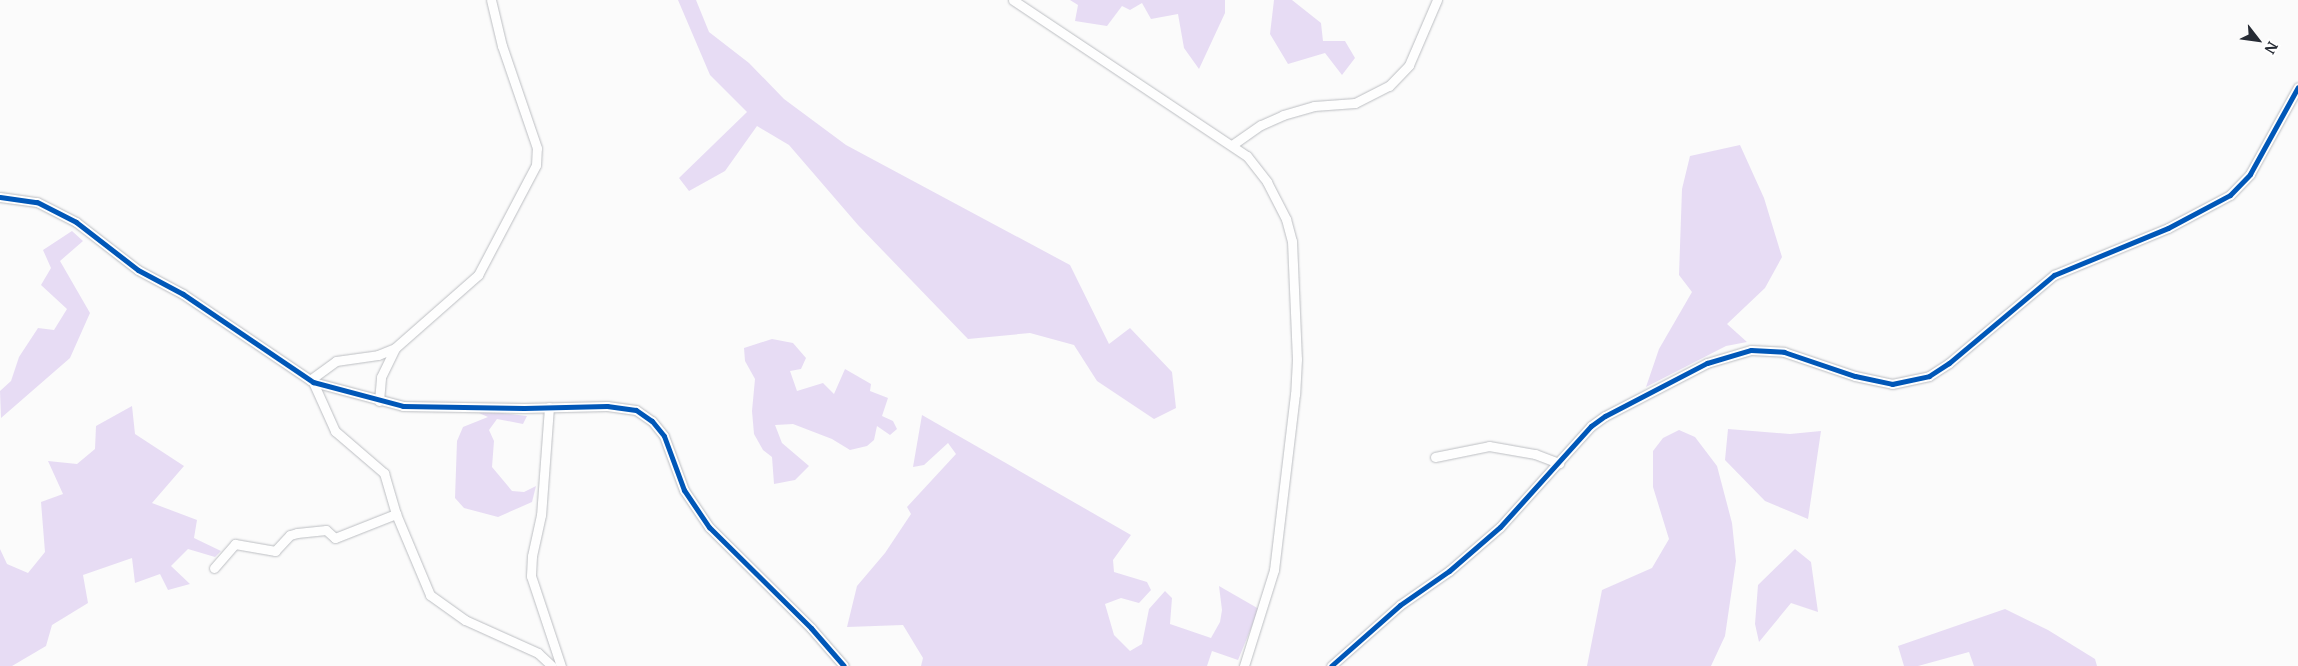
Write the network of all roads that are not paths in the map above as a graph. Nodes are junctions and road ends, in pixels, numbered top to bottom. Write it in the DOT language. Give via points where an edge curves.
graph roads {
  1 [pos="491,0"];
  2 [pos="1014,0"];
  3 [pos="1438,0"];
  4 [pos="2298,86"];
  5 [pos="1232,145"];
  6 [pos="0,197"];
  7 [pos="395,348"];
  8 [pos="312,381"];
  9 [pos="379,401"];
  10 [pos="549,407"];
  11 [pos="1435,456"];
  12 [pos="1559,462"];
  13 [pos="396,514"];
  14 [pos="214,568"];
  15 [pos="552,666"];
  16 [pos="561,666"];
  17 [pos="844,666"];
  18 [pos="1244,666"];
  19 [pos="1331,666"];
  1 -- 7 [label="street" via="502,46 537,148 536,166 478,275"];
  2 -- 5 [label="street"];
  3 -- 5 [label="street" via="1409,65 1389,86 1355,103 1314,106 1283,115 1261,125"];
  4 -- 12 [label="street" via="2250,174 2230,195 2168,228 2054,276 1929,376 1892,384 1855,376 1784,352 1764,349 1734,353 1707,363 1606,416 1590,426"];
  5 -- 18 [label="street" via="1257,166 1286,218 1292,241 1297,351 1280,537 1266,604"];
  6 -- 8 [label="street" via="37,202 76,222 138,270 183,294"];
  7 -- 8 [label="street" via="378,355 336,362"];
  7 -- 9 [label="street" via="381,376"];
  8 -- 9 [label="street"];
  8 -- 13 [label="street" via="335,431 384,473"];
  9 -- 10 [label="street" via="403,406"];
  10 -- 16 [label="street" via="541,515 531,576"];
  10 -- 17 [label="street" via="627,407 652,421 664,436 684,490 709,527 811,628"];
  11 -- 12 [label="street" via="1489,446"];
  12 -- 19 [label="street" via="1500,527 1449,571 1400,605"];
  13 -- 14 [label="street" via="335,538 326,530 290,535 274,551 235,544"];
  13 -- 15 [label="street" via="430,595 465,620 538,653"];
}
